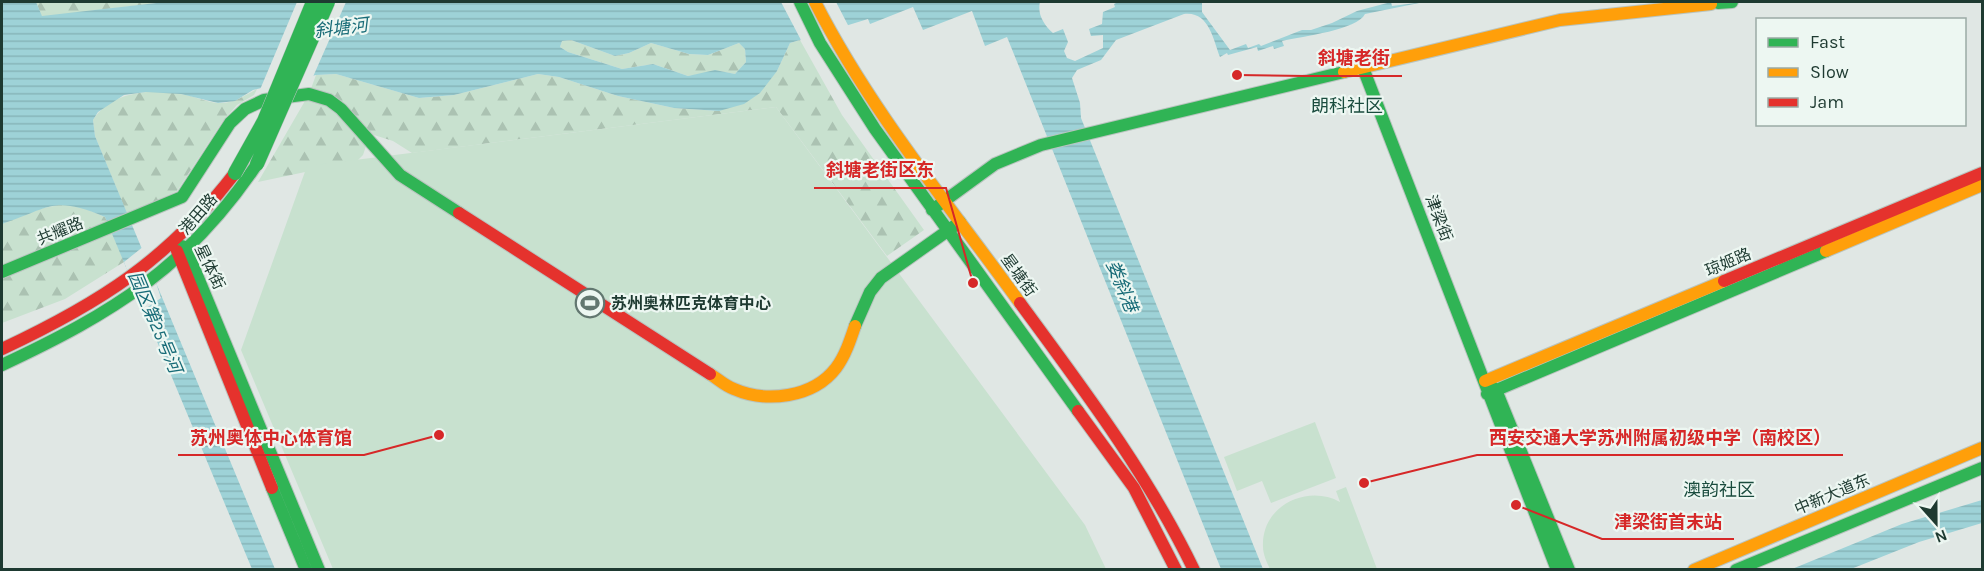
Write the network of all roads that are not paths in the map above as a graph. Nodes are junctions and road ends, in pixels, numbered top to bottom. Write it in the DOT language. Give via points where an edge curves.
graph roads {
  1 [pos="313,2"];
  2 [pos="328,2"];
  3 [pos="800,2"];
  4 [pos="815,2"];
  5 [pos="1721,3"];
  6 [pos="1363,68"];
  7 [pos="1983,173"];
  8 [pos="1983,185"];
  9 [pos="945,201"];
  10 [pos="932,210"];
  11 [pos="960,222"];
  12 [pos="947,231"];
  13 [pos="176,241"];
  14 [pos="183,255"];
  15 [pos="2,272"];
  16 [pos="2,349"];
  17 [pos="2,364"];
  18 [pos="1489,388"];
  19 [pos="1983,448"];
  20 [pos="1983,468"];
  21 [pos="306,570"];
  22 [pos="319,570"];
  23 [pos="1176,570"];
  24 [pos="1194,570"];
  25 [pos="1557,570"];
  26 [pos="1569,570"];
  27 [pos="1694,570"];
  28 [pos="1736,570"];
  1 -- 13 [label="main road, 港田路, bridge" via="264,120 235,173"];
  2 -- 14 [label="main road, 港田路, bridge" via="257,164 230,203"];
  3 -- 10 [label="main road, 星塘街" via="833,64"];
  4 -- 9 [label="main road, 星塘街" via="848,62"];
  5 -- 6 [label="main road" via="1560,20"];
  6 -- 9 [label="main road" via="1041,145 995,164"];
  6 -- 18 [label="main road, 津梁街"];
  7 -- 18 [label="main road, 琼姬路"];
  8 -- 18 [label="main road, 琼姬路"];
  9 -- 10 [label="main road"];
  9 -- 11 [label="main road, 星塘街"];
  10 -- 12 [label="main road, 星塘街"];
  11 -- 12 [label="main road, 共耀路"];
  11 -- 24 [label="main road, 星塘街" via="1128,451 1172,524"];
  12 -- 15 [label="main road, 共耀路" via="875,283 842,358 826,377 803,392 771,399 733,389 400,175 341,109 319,96 297,93 264,100 245,109 230,123 182,197"];
  12 -- 23 [label="main road, 星塘街" via="1134,488"];
  13 -- 14 [label="main road, 星体街"];
  13 -- 16 [label="main road, 港田路" via="131,279 73,316"];
  14 -- 17 [label="main road, 港田路" via="93,321"];
  14 -- 21 [label="main road, 星体街"];
  14 -- 22 [label="main road, 星体街"];
  18 -- 25 [label="main road, 津梁街"];
  18 -- 26 [label="main road, 津梁街"];
  19 -- 27 [label="main road, 中新大道东"];
  20 -- 28 [label="main road, 中新大道东"];
}
